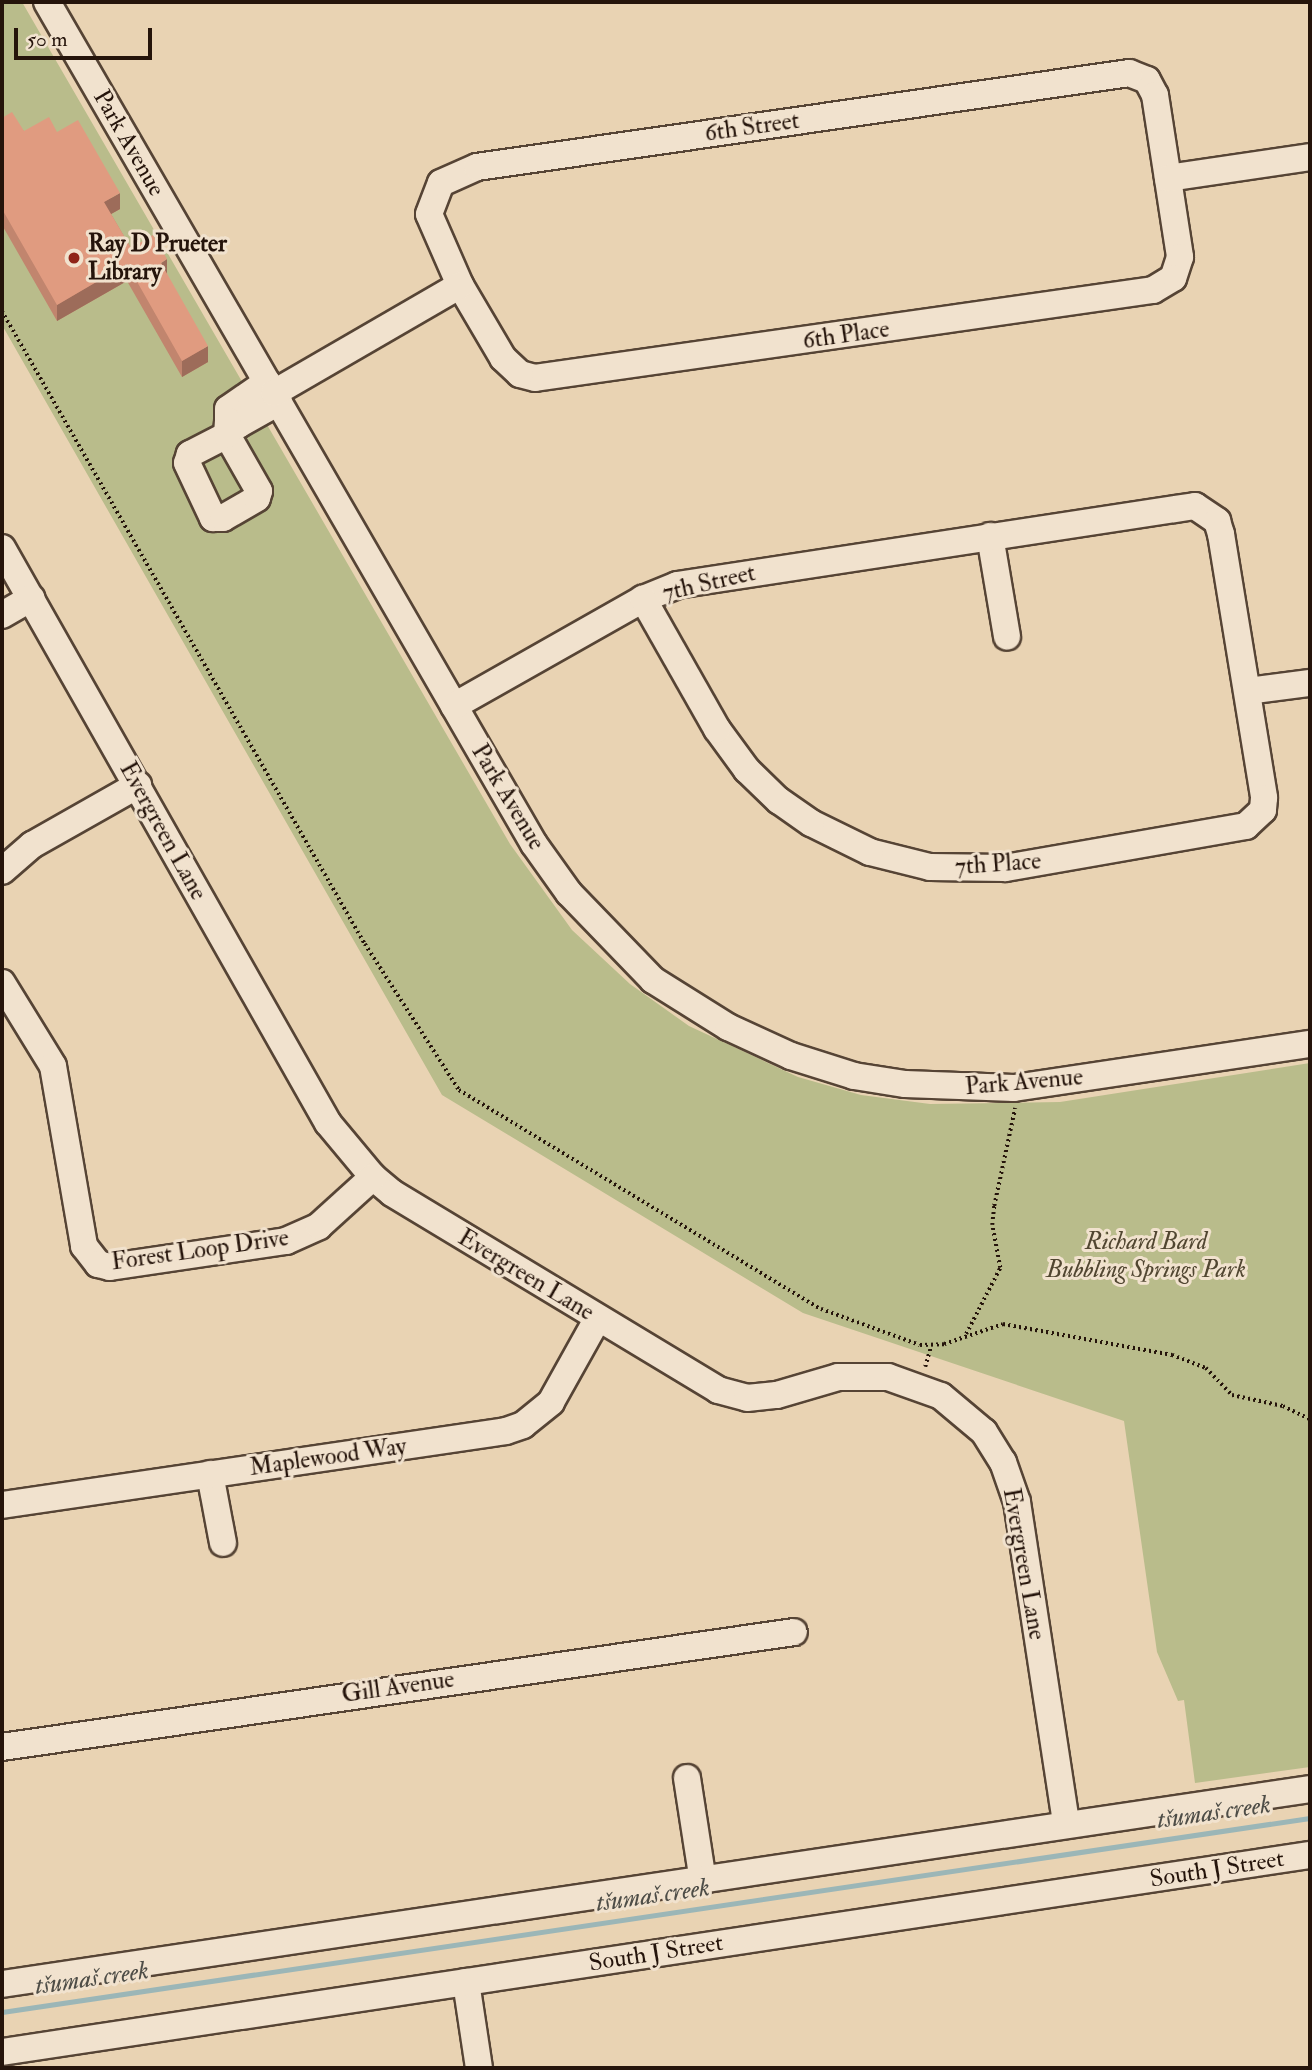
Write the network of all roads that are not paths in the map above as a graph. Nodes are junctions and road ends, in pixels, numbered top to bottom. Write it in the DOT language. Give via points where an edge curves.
graph roads {
  1 [pos="47,2"];
  2 [pos="1310,157"];
  3 [pos="1168,178"];
  4 [pos="460,285"];
  5 [pos="273,393"];
  6 [pos="228,428"];
  7 [pos="990,536"];
  8 [pos="2,548"];
  9 [pos="31,598"];
  10 [pos="643,600"];
  11 [pos="2,615"];
  12 [pos="1007,637"];
  13 [pos="1310,683"];
  14 [pos="1248,691"];
  15 [pos="454,706"];
  16 [pos="138,785"];
  17 [pos="2,872"];
  18 [pos="2,984"];
  19 [pos="1310,1044"];
  20 [pos="373,1177"];
  21 [pos="598,1318"];
  22 [pos="210,1474"];
  23 [pos="2,1505"];
  24 [pos="223,1543"];
  25 [pos="794,1632"];
  26 [pos="2,1748"];
  27 [pos="687,1778"];
  28 [pos="1310,1789"];
  29 [pos="1066,1824"];
  30 [pos="1310,1855"];
  31 [pos="703,1881"];
  32 [pos="466,1982"];
  33 [pos="2,1984"];
  34 [pos="2,2052"];
  35 [pos="479,2068"];
  1 -- 5 [label="street, Park Avenue"];
  2 -- 3 [label="street"];
  3 -- 4 [label="street, 6th Place" via="1179,269 1164,286 1153,290 536,378 509,367"];
  3 -- 4 [label="street, 6th Street" via="1155,94 1147,80 1129,73 477,167 442,183 429,214"];
  4 -- 5 [label="street"];
  5 -- 6 [label="street" via="228,409"];
  5 -- 15 [label="street, Park Avenue"];
  7 -- 10 [label="street, 7th Street" via="709,579"];
  7 -- 12 [label="street"];
  7 -- 14 [label="street, 7th Street" via="1195,506 1208,512 1221,534"];
  8 -- 9 [label="street, Evergreen Lane"];
  9 -- 11 [label="street"];
  9 -- 16 [label="street, Evergreen Lane"];
  10 -- 14 [label="street, 7th Place" via="717,729 779,801 835,837 870,852 930,867 1005,868 1247,826 1256,819 1264,798"];
  10 -- 15 [label="street, 7th Street"];
  13 -- 14 [label="street"];
  15 -- 19 [label="street, Park Avenue" via="534,844 569,893 653,980 728,1027 791,1056 854,1076 905,1084 1014,1088"];
  16 -- 17 [label="street" via="25,849"];
  16 -- 20 [label="street, Evergreen Lane" via="328,1123"];
  18 -- 20 [label="street, Forest Loop Drive" via="53,1066 84,1246 98,1264 110,1267 286,1241 319,1226"];
  20 -- 21 [label="street, Evergreen Lane"];
  21 -- 22 [label="street, Maplewood Way" via="551,1402 523,1425"];
  21 -- 29 [label="street, Evergreen Lane" via="718,1390 747,1398 777,1395 838,1377 888,1377 941,1396 984,1432 1003,1462 1017,1502"];
  22 -- 23 [label="street, Maplewood Way"];
  22 -- 24 [label="street"];
  25 -- 26 [label="street, Gill Avenue"];
  27 -- 31 [label="street"];
  28 -- 29 [label="street"];
  29 -- 31 [label="street"];
  30 -- 32 [label="street, South J Street"];
  31 -- 33 [label="street"];
  32 -- 34 [label="street, South J Street"];
  32 -- 35 [label="street"];
}
